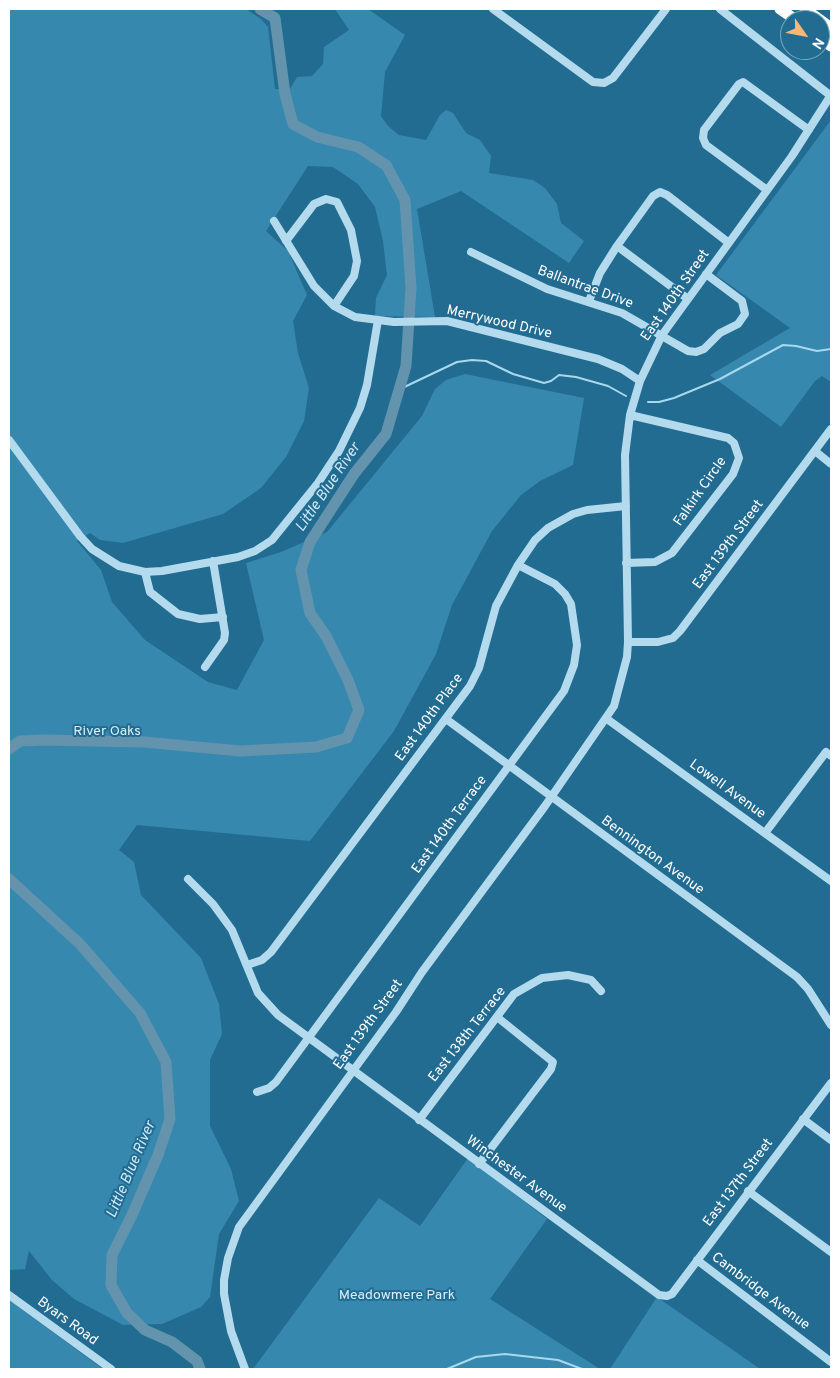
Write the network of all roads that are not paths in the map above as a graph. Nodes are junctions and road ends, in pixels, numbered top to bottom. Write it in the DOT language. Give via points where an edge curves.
graph roads {
  1 [pos="493,9"];
  2 [pos="666,9"];
  3 [pos="720,9"];
  4 [pos="805,9"];
  5 [pos="831,28"];
  6 [pos="831,95"];
  7 [pos="809,130"];
  8 [pos="767,190"];
  9 [pos="274,221"];
  10 [pos="286,241"];
  11 [pos="729,243"];
  12 [pos="617,246"];
  13 [pos="471,252"];
  14 [pos="706,274"];
  15 [pos="688,299"];
  16 [pos="590,301"];
  17 [pos="334,306"];
  18 [pos="378,320"];
  19 [pos="662,335"];
  20 [pos="640,380"];
  21 [pos="630,415"];
  22 [pos="831,429"];
  23 [pos="9,440"];
  24 [pos="815,452"];
  25 [pos="831,464"];
  26 [pos="626,506"];
  27 [pos="214,562"];
  28 [pos="626,563"];
  29 [pos="518,565"];
  30 [pos="145,572"];
  31 [pos="223,616"];
  32 [pos="628,642"];
  33 [pos="205,667"];
  34 [pos="446,719"];
  35 [pos="607,719"];
  36 [pos="828,754"];
  37 [pos="509,766"];
  38 [pos="551,797"];
  39 [pos="766,834"];
  40 [pos="188,879"];
  41 [pos="831,881"];
  42 [pos="247,965"];
  43 [pos="602,991"];
  44 [pos="497,1017"];
  45 [pos="831,1025"];
  46 [pos="308,1039"];
  47 [pos="352,1072"];
  48 [pos="831,1082"];
  49 [pos="257,1092"];
  50 [pos="419,1120"];
  51 [pos="803,1120"];
  52 [pos="831,1140"];
  53 [pos="479,1164"];
  54 [pos="748,1191"];
  55 [pos="831,1252"];
  56 [pos="697,1260"];
  57 [pos="9,1294"];
  58 [pos="667,1296"];
  59 [pos="831,1362"];
  60 [pos="111,1369"];
  61 [pos="245,1369"];
  1 -- 2 [label="street" via="594,82 604,83 613,78"];
  3 -- 6 [label="street"];
  4 -- 5 [label="highway"];
  6 -- 7 [label="street, East 140th Street"];
  7 -- 8 [label="street, East 140th Street"];
  7 -- 8 [label="street" via="748,83 741,83 703,134 706,145"];
  8 -- 11 [label="street, East 140th Street"];
  9 -- 10 [label="street, Merrywood Drive"];
  10 -- 17 [label="street, Merrywood Drive" via="314,286"];
  10 -- 17 [label="street" via="314,204 326,199 337,202 351,230 357,261 354,276"];
  11 -- 12 [label="street" via="667,195 658,193"];
  11 -- 14 [label="street, East 140th Street"];
  12 -- 15 [label="street"];
  12 -- 16 [label="street" via="600,273"];
  13 -- 16 [label="street, Ballantrae Drive" via="547,289"];
  14 -- 15 [label="street, East 140th Street"];
  14 -- 19 [label="street, Ballantrae Drive" via="742,301 745,309 742,320 696,352 688,351"];
  15 -- 19 [label="street, East 140th Street"];
  16 -- 19 [label="street, Ballantrae Drive" via="622,313"];
  17 -- 18 [label="street, Merrywood Drive" via="355,317"];
  18 -- 20 [label="street, Merrywood Drive" via="447,321 598,360"];
  18 -- 27 [label="street" via="373,357 360,408 339,452 318,483 272,540 255,552"];
  19 -- 20 [label="street, East 140th Street"];
  20 -- 21 [label="street, East 140th Street"];
  21 -- 26 [label="street, East 140th Street" via="625,455"];
  21 -- 28 [label="street, Falkirk Circle" via="728,438 740,458 733,474 672,553 655,562"];
  22 -- 24 [label="street, East 139th Street"];
  23 -- 30 [label="street" via="92,549 119,566"];
  24 -- 25 [label="street"];
  24 -- 32 [label="street, East 139th Street" via="673,638 658,642"];
  26 -- 28 [label="street, East 140th Street"];
  26 -- 29 [label="street, East 140th Place" via="587,510 560,520 535,540"];
  27 -- 30 [label="street"];
  27 -- 31 [label="street"];
  28 -- 32 [label="street, East 140th Street"];
  29 -- 34 [label="street, East 140th Place" via="496,606 476,677"];
  29 -- 37 [label="street, East 140th Terrace" via="555,584 566,594 575,617 577,644 574,665 564,691"];
  30 -- 31 [label="street" via="150,592 178,614 200,619"];
  31 -- 33 [label="street" via="224,640"];
  32 -- 35 [label="street, East 140th Street" via="620,689"];
  34 -- 37 [label="street, Bennington Avenue"];
  34 -- 42 [label="street, East 140th Place" via="271,952 262,960"];
  35 -- 38 [label="street, East 139th Street"];
  35 -- 39 [label="street, Lowell Avenue"];
  36 -- 39 [label="street"];
  37 -- 38 [label="street, Bennington Avenue"];
  37 -- 46 [label="street, East 140th Terrace"];
  38 -- 45 [label="street, Bennington Avenue" via="797,977"];
  38 -- 47 [label="street, East 139th Street"];
  39 -- 41 [label="street, Lowell Avenue"];
  40 -- 42 [label="street, Winchester Avenue" via="213,904 232,930"];
  42 -- 46 [label="street, Winchester Avenue" via="266,1004"];
  43 -- 44 [label="street, East 138th Terrace" via="591,980 568,975 542,978 514,994"];
  44 -- 50 [label="street, East 138th Terrace"];
  44 -- 53 [label="street" via="553,1062"];
  46 -- 47 [label="street, Winchester Avenue"];
  46 -- 49 [label="street, East 140th Terrace" via="276,1082"];
  47 -- 50 [label="street, Winchester Avenue"];
  47 -- 61 [label="street, East 139th Street" via="248,1213 233,1242 224,1294 231,1331"];
  48 -- 51 [label="street, East 137th Street"];
  50 -- 53 [label="street, Winchester Avenue"];
  51 -- 52 [label="street"];
  51 -- 54 [label="street, East 137th Street"];
  53 -- 58 [label="street, Winchester Avenue" via="659,1295"];
  54 -- 55 [label="street"];
  54 -- 56 [label="street, East 137th Street"];
  56 -- 58 [label="street, East 137th Street" via="672,1294"];
  56 -- 59 [label="street, Cambridge Avenue"];
  57 -- 60 [label="street, Byars Road"];
}
